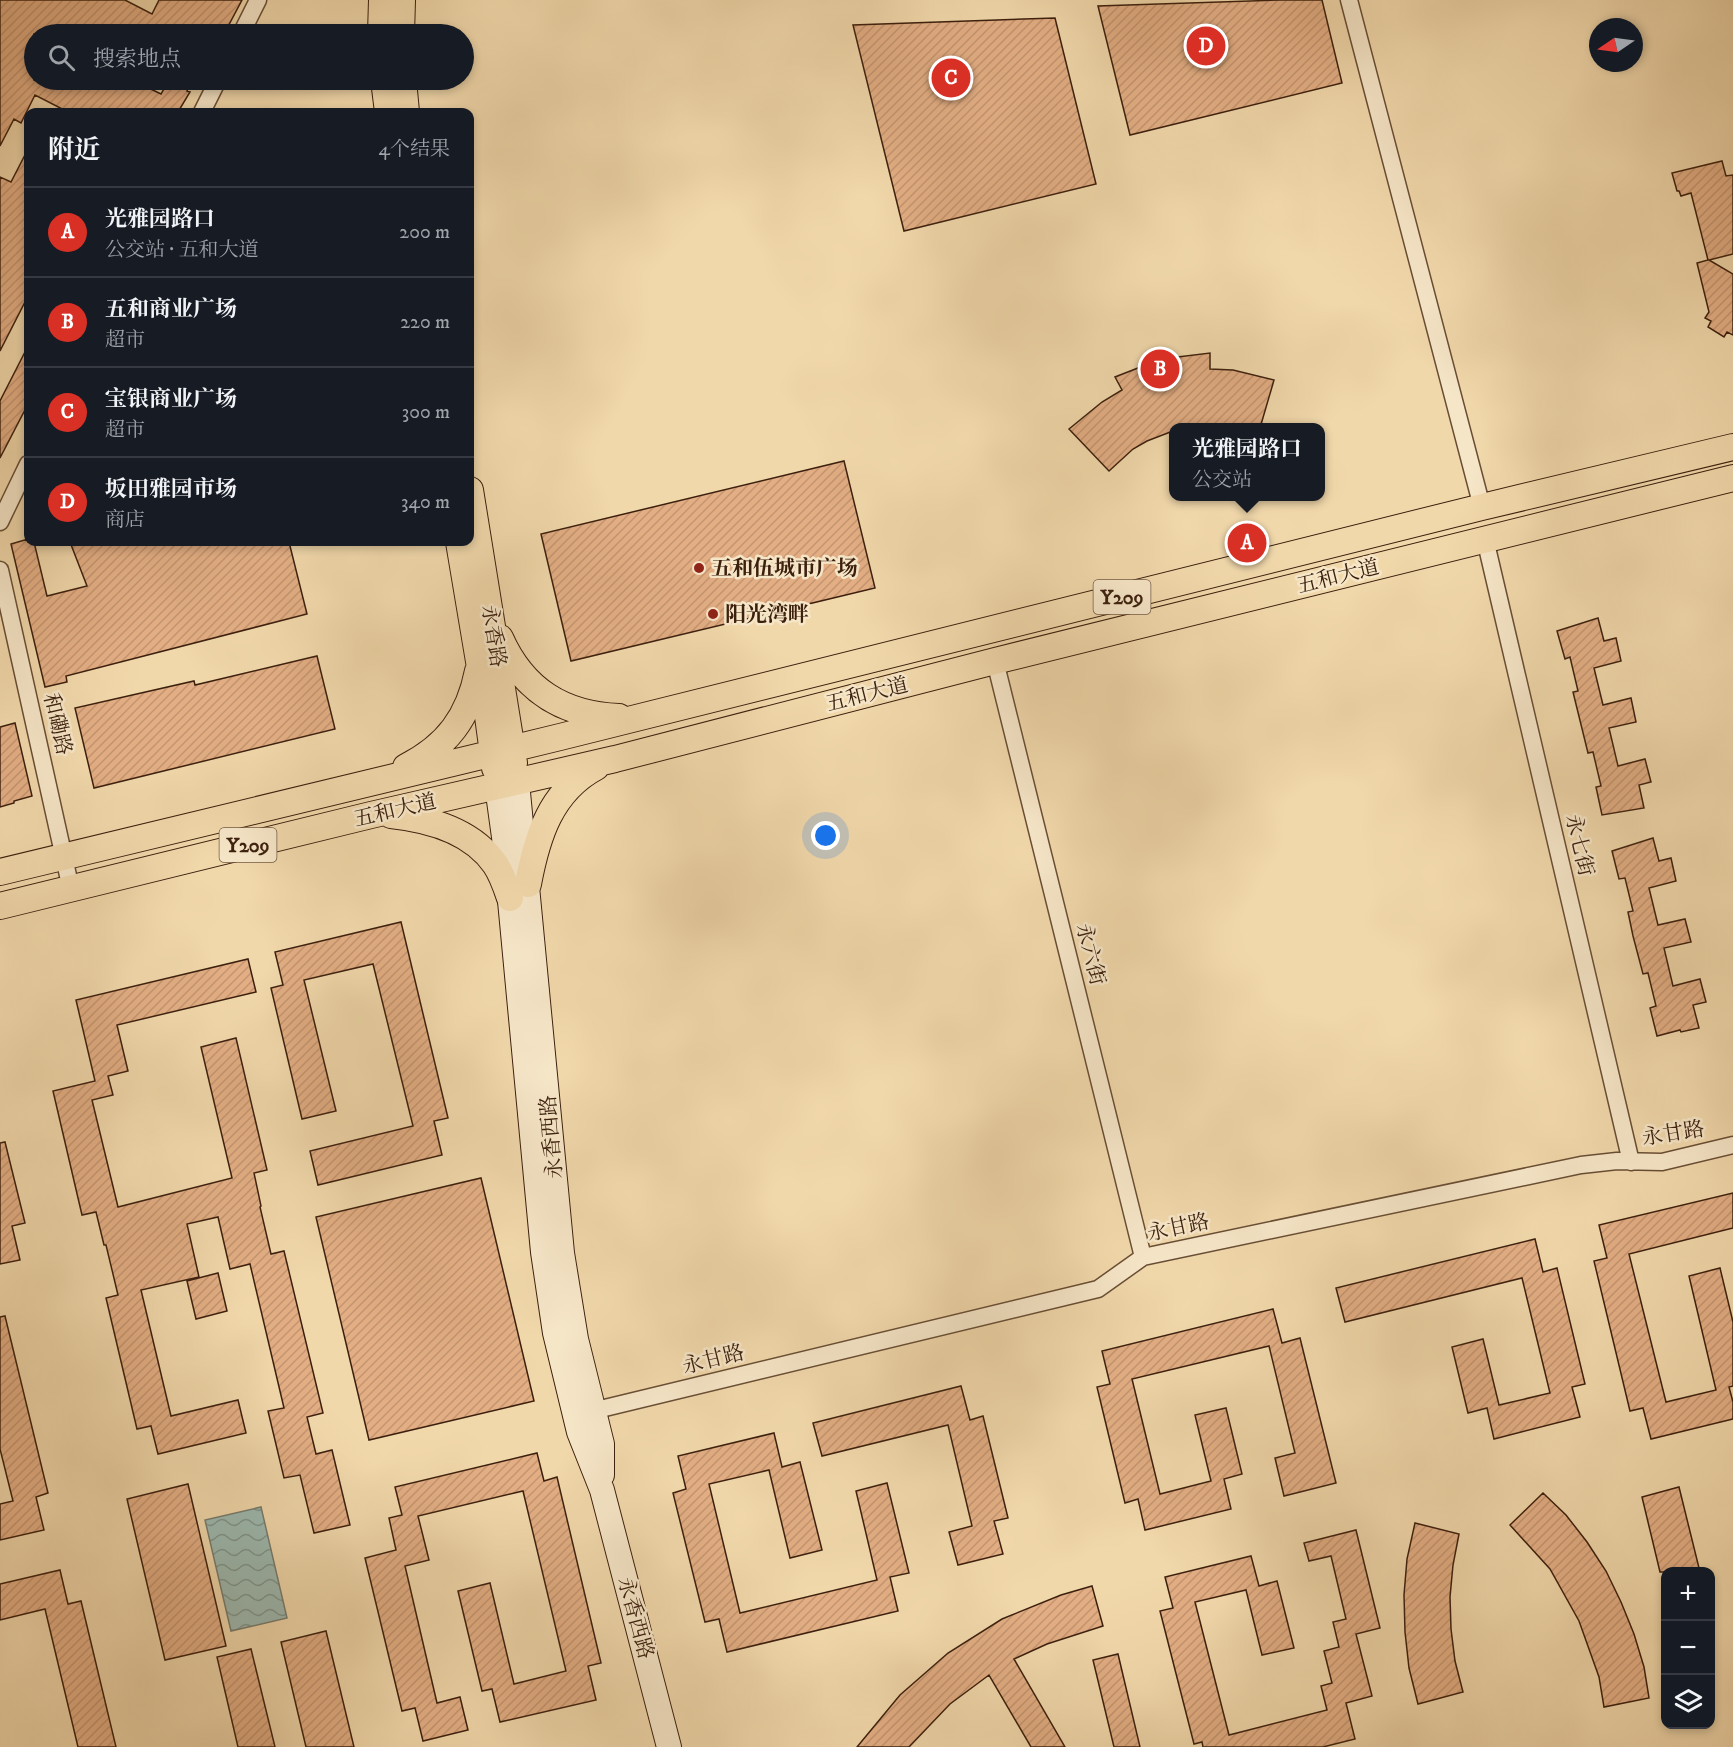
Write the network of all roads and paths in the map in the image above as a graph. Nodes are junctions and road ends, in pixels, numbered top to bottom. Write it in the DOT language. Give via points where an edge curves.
graph roads {
  1 [pos="258,0"];
  2 [pos="382,0"];
  3 [pos="402,0"];
  4 [pos="1349,0"];
  5 [pos="246,24"];
  6 [pos="381,24"];
  7 [pos="401,24"];
  8 [pos="213,90"];
  9 [pos="385,90"];
  10 [pos="404,90"];
  11 [pos="204,108"];
  12 [pos="388,108"];
  13 [pos="406,108"];
  14 [pos="1733,447"];
  15 [pos="24,472"];
  16 [pos="1733,478"];
  17 [pos="1482,507"];
  18 [pos="474,515"];
  19 [pos="0,522"];
  20 [pos="1485,539"];
  21 [pos="460,546"];
  22 [pos="0,570"];
  23 [pos="491,619"];
  24 [pos="478,653"];
  25 [pos="995,661"];
  26 [pos="640,716"];
  27 [pos="650,749"];
  28 [pos="502,751"];
  29 [pos="615,759"];
  30 [pos="373,782"];
  31 [pos="507,784"];
  32 [pos="371,815"];
  33 [pos="65,856"];
  34 [pos="0,872"];
  35 [pos="71,888"];
  36 [pos="519,891"];
  37 [pos="0,906"];
  38 [pos="1733,1145"];
  39 [pos="1631,1162"];
  40 [pos="1143,1257"];
  41 [pos="584,1413"];
  42 [pos="669,1747"];
  1 -- 5 [label="street"];
  2 -- 6 [label="main road"];
  3 -- 7 [label="main road"];
  4 -- 17 [label="street"];
  8 -- 11 [label="street"];
  9 -- 12 [label="main road"];
  10 -- 13 [label="main road"];
  14 -- 17 [label="main road, 五和大道 / Y209"];
  15 -- 19 [label="street"];
  16 -- 20 [label="main road, 五和大道 / Y209"];
  17 -- 26 [label="main road, 五和大道 / Y209"];
  18 -- 23 [label="main road, 永香路"];
  20 -- 25 [label="main road, 五和大道 / Y209"];
  20 -- 39 [label="street, 永七街"];
  21 -- 24 [label="main road, 永香路"];
  22 -- 33 [label="street, 和磡路"];
  23 -- 26 [label="main road" via="513,661 538,691 554,702 591,714"];
  23 -- 28 [label="main road, 永香路"];
  24 -- 28 [label="main road, 永香路"];
  24 -- 30 [label="main road" via="474,689 458,724 430,753"];
  25 -- 27 [label="main road, 五和大道 / Y209"];
  25 -- 40 [label="street, 永六街"];
  26 -- 27 [label="main road"];
  26 -- 28 [label="main road, 五和大道 / Y209"];
  27 -- 29 [label="main road, 五和大道 / Y209"];
  28 -- 30 [label="main road, 五和大道 / Y209"];
  28 -- 31 [label="main road, 永香路"];
  29 -- 31 [label="main road, 五和大道 / Y209"];
  29 -- 36 [label="main road" via="579,776 557,801"];
  30 -- 32 [label="main road"];
  30 -- 33 [label="main road, 五和大道 / Y209"];
  31 -- 32 [label="main road, 五和大道 / Y209"];
  31 -- 36 [label="main road, 永香西路"];
  32 -- 35 [label="main road, 五和大道 / Y209"];
  32 -- 36 [label="main road" via="427,821 469,839"];
  33 -- 34 [label="main road, 五和大道 / Y209"];
  33 -- 35 [label="street, 和磡路"];
  35 -- 37 [label="main road, 五和大道 / Y209"];
  36 -- 41 [label="main road, 永香西路" via="547,1283 555,1333"];
  38 -- 39 [label="street, 永甘路" via="1662,1162"];
  39 -- 40 [label="street, 永甘路" via="1581,1165"];
  40 -- 41 [label="street, 永甘路" via="1098,1289"];
  41 -- 42 [label="main road, 永香西路" via="579,1432 602,1490"];
}
